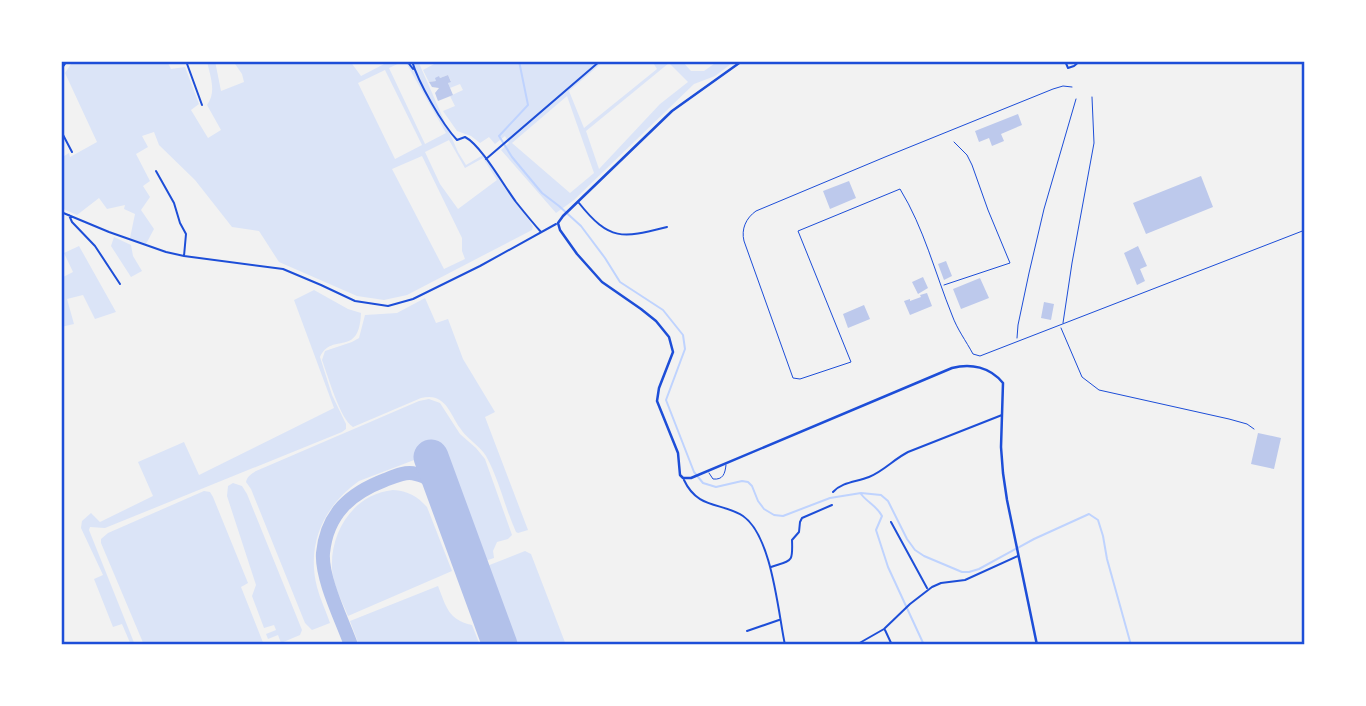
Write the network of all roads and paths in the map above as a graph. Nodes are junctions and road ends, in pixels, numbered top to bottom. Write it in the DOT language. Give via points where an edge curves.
graph roads {
  1 [pos="66,61"];
  2 [pos="186,61"];
  3 [pos="407,61"];
  4 [pos="412,61"];
  5 [pos="600,61"];
  6 [pos="742,61"];
  7 [pos="1065,61"];
  8 [pos="1080,61"];
  9 [pos="61,68"];
  10 [pos="415,73"];
  11 [pos="1072,87"];
  12 [pos="1092,97"];
  13 [pos="1076,99"];
  14 [pos="202,105"];
  15 [pos="61,131"];
  16 [pos="954,142"];
  17 [pos="72,152"];
  18 [pos="486,159"];
  19 [pos="156,170"];
  20 [pos="577,204"];
  21 [pos="61,212"];
  22 [pos="69,215"];
  23 [pos="558,223"];
  24 [pos="667,227"];
  25 [pos="1305,230"];
  26 [pos="541,233"];
  27 [pos="184,256"];
  28 [pos="120,284"];
  29 [pos="942,286"];
  30 [pos="1061,325"];
  31 [pos="1017,341"];
  32 [pos="1003,414"];
  33 [pos="1254,429"];
  34 [pos="726,463"];
  35 [pos="709,471"];
  36 [pos="683,478"];
  37 [pos="833,492"];
  38 [pos="832,505"];
  39 [pos="891,522"];
  40 [pos="1019,554"];
  41 [pos="770,567"];
  42 [pos="928,589"];
  43 [pos="780,620"];
  44 [pos="884,629"];
  45 [pos="747,631"];
  46 [pos="785,645"];
  47 [pos="856,645"];
  48 [pos="892,645"];
  49 [pos="1037,645"];
  1 -- 9 [label="main road"];
  2 -- 14 [label="street"];
  3 -- 10 [label="street"];
  4 -- 10 [label="street"];
  5 -- 18 [label="street"];
  6 -- 20 [label="street" via="672,111"];
  7 -- 8 [label="street" via="1068,68"];
  10 -- 18 [label="street" via="449,131 457,140 469,139"];
  11 -- 29 [label="lane" via="1053,89 756,211 743,229 793,378 851,362 798,231 900,189"];
  12 -- 30 [label="lane" via="1094,143"];
  13 -- 31 [label="lane" via="1042,219"];
  15 -- 17 [label="street"];
  16 -- 29 [label="lane" via="972,165 1010,263"];
  18 -- 26 [label="street"];
  19 -- 27 [label="street" via="186,234"];
  20 -- 23 [label="street"];
  20 -- 24 [label="street" via="598,225 617,233 632,236"];
  21 -- 22 [label="street"];
  22 -- 27 [label="street"];
  22 -- 28 [label="street"];
  23 -- 26 [label="street"];
  23 -- 36 [label="street" via="602,282 641,309 669,337 673,352 657,401"];
  25 -- 30 [label="lane"];
  26 -- 27 [label="street" via="413,299 388,306 355,301 283,269"];
  29 -- 31 [label="lane" via="973,354 980,356"];
  30 -- 31 [label="lane"];
  30 -- 33 [label="lane" via="1082,377 1099,390 1229,419"];
  32 -- 34 [label="street" via="1001,380 989,371 963,365"];
  32 -- 37 [label="street" via="908,452 879,473 840,485"];
  32 -- 40 [label="street" via="1003,473"];
  34 -- 35 [label="street"];
  34 -- 35 [label="lane" via="725,473 718,479"];
  35 -- 36 [label="street"];
  36 -- 41 [label="street" via="701,499 745,518 761,541"];
  38 -- 41 [label="street" via="802,518 792,540 792,557"];
  39 -- 42 [label="street"];
  40 -- 42 [label="street" via="965,580"];
  40 -- 49 [label="street"];
  41 -- 43 [label="street"];
  42 -- 44 [label="street"];
  43 -- 45 [label="street"];
  43 -- 46 [label="street"];
  44 -- 47 [label="street"];
  44 -- 48 [label="street"];
}
